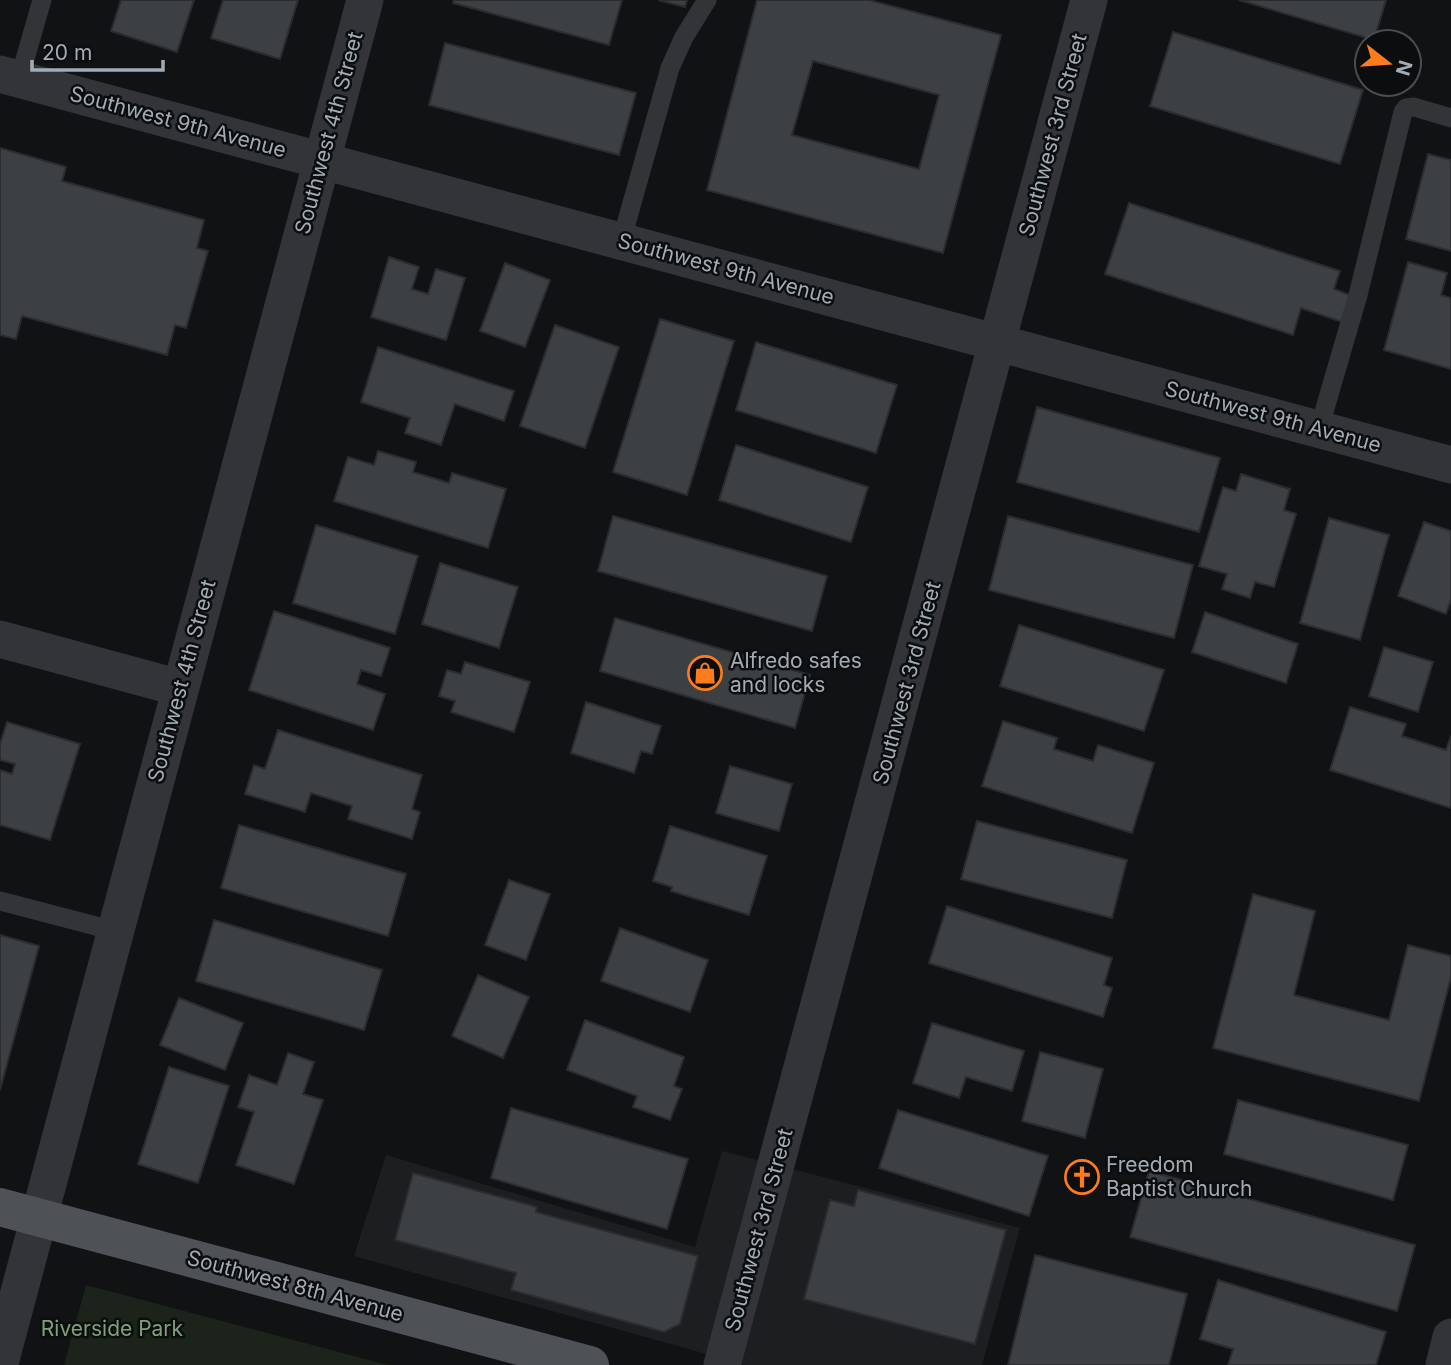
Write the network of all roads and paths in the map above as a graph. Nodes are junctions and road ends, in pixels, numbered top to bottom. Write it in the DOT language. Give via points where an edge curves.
graph roads {
  1 [pos="42,0"];
  2 [pos="365,0"];
  3 [pos="707,0"];
  4 [pos="1089,0"];
  5 [pos="10,77"];
  6 [pos="1451,118"];
  7 [pos="321,160"];
  8 [pos="621,242"];
  9 [pos="999,342"];
  10 [pos="1319,429"];
  11 [pos="1451,465"];
  12 [pos="0,639"];
  13 [pos="180,688"];
  14 [pos="0,901"];
  15 [pos="115,931"];
  16 [pos="0,1207"];
  17 [pos="39,1217"];
  18 [pos="1451,1337"];
  19 [pos="0,1363"];
  20 [pos="590,1365"];
  21 [pos="722,1365"];
  22 [pos="1444,1365"];
  1 -- 5 [label="lane"];
  2 -- 7 [label="street, Southwest 4th Street"];
  3 -- 8 [label="lane" via="670,68"];
  4 -- 9 [label="street, Southwest 3rd Street"];
  5 -- 7 [label="street, Southwest 9th Avenue"];
  6 -- 10 [label="lane" via="1414,107 1403,112"];
  7 -- 8 [label="street, Southwest 9th Avenue"];
  7 -- 13 [label="street, Southwest 4th Street"];
  8 -- 9 [label="street, Southwest 9th Avenue"];
  9 -- 10 [label="street, Southwest 9th Avenue"];
  9 -- 21 [label="street, Southwest 3rd Street"];
  10 -- 11 [label="street, Southwest 9th Avenue"];
  12 -- 13 [label="street"];
  13 -- 15 [label="street, Southwest 4th Street"];
  14 -- 15 [label="lane"];
  15 -- 17 [label="street, Southwest 4th Street"];
  16 -- 17 [label="main road, Southwest 8th Avenue"];
  17 -- 19 [label="street, Southwest 4th Street"];
  17 -- 20 [label="main road, Southwest 8th Avenue"];
  18 -- 22 [label="street"];
}
